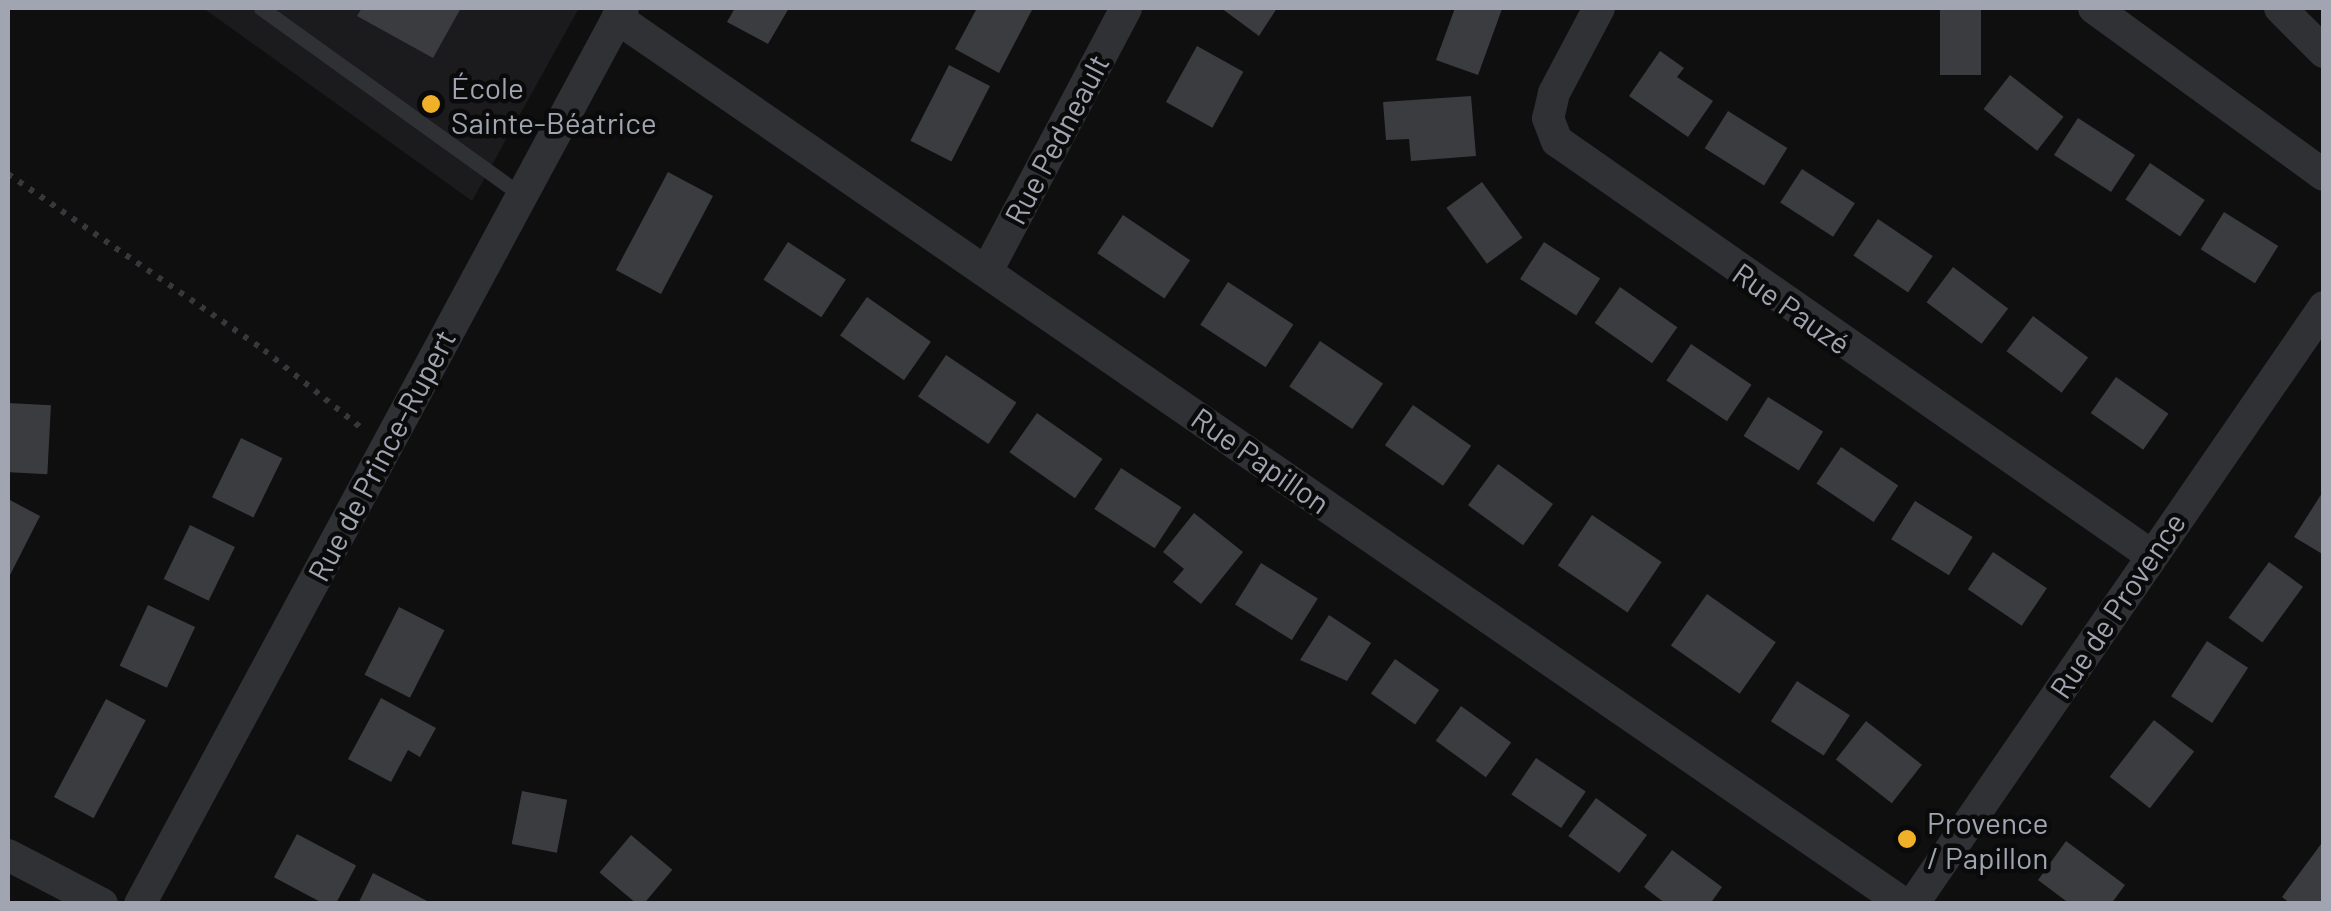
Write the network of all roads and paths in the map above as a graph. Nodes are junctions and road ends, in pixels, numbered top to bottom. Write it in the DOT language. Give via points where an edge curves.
graph roads {
  1 [pos="261,8"];
  2 [pos="1126,8"];
  3 [pos="1600,8"];
  4 [pos="2094,8"];
  5 [pos="2280,8"];
  6 [pos="620,13"];
  7 [pos="2324,52"];
  8 [pos="8,174"];
  9 [pos="2324,175"];
  10 [pos="521,194"];
  11 [pos="987,271"];
  12 [pos="2324,307"];
  13 [pos="384,447"];
  14 [pos="2151,556"];
  15 [pos="8,855"];
  16 [pos="102,904"];
  17 [pos="140,904"];
  18 [pos="1904,904"];
  19 [pos="1912,904"];
  1 -- 10 [label="lane"];
  2 -- 11 [label="street, Rue Pedneault"];
  3 -- 14 [label="street, Rue Pauzé" via="1554,94 1548,118 1557,140"];
  4 -- 9 [label="street"];
  5 -- 7 [label="street"];
  6 -- 10 [label="street, Rue de Prince-Rupert"];
  6 -- 11 [label="street, Rue Papillon"];
  8 -- 13 [label="path" via="264,350"];
  10 -- 13 [label="street, Rue de Prince-Rupert"];
  11 -- 18 [label="street, Rue Papillon"];
  12 -- 14 [label="street, Rue de Provence"];
  13 -- 17 [label="street, Rue de Prince-Rupert"];
  14 -- 19 [label="street, Rue de Provence"];
  15 -- 16 [label="street"];
}
